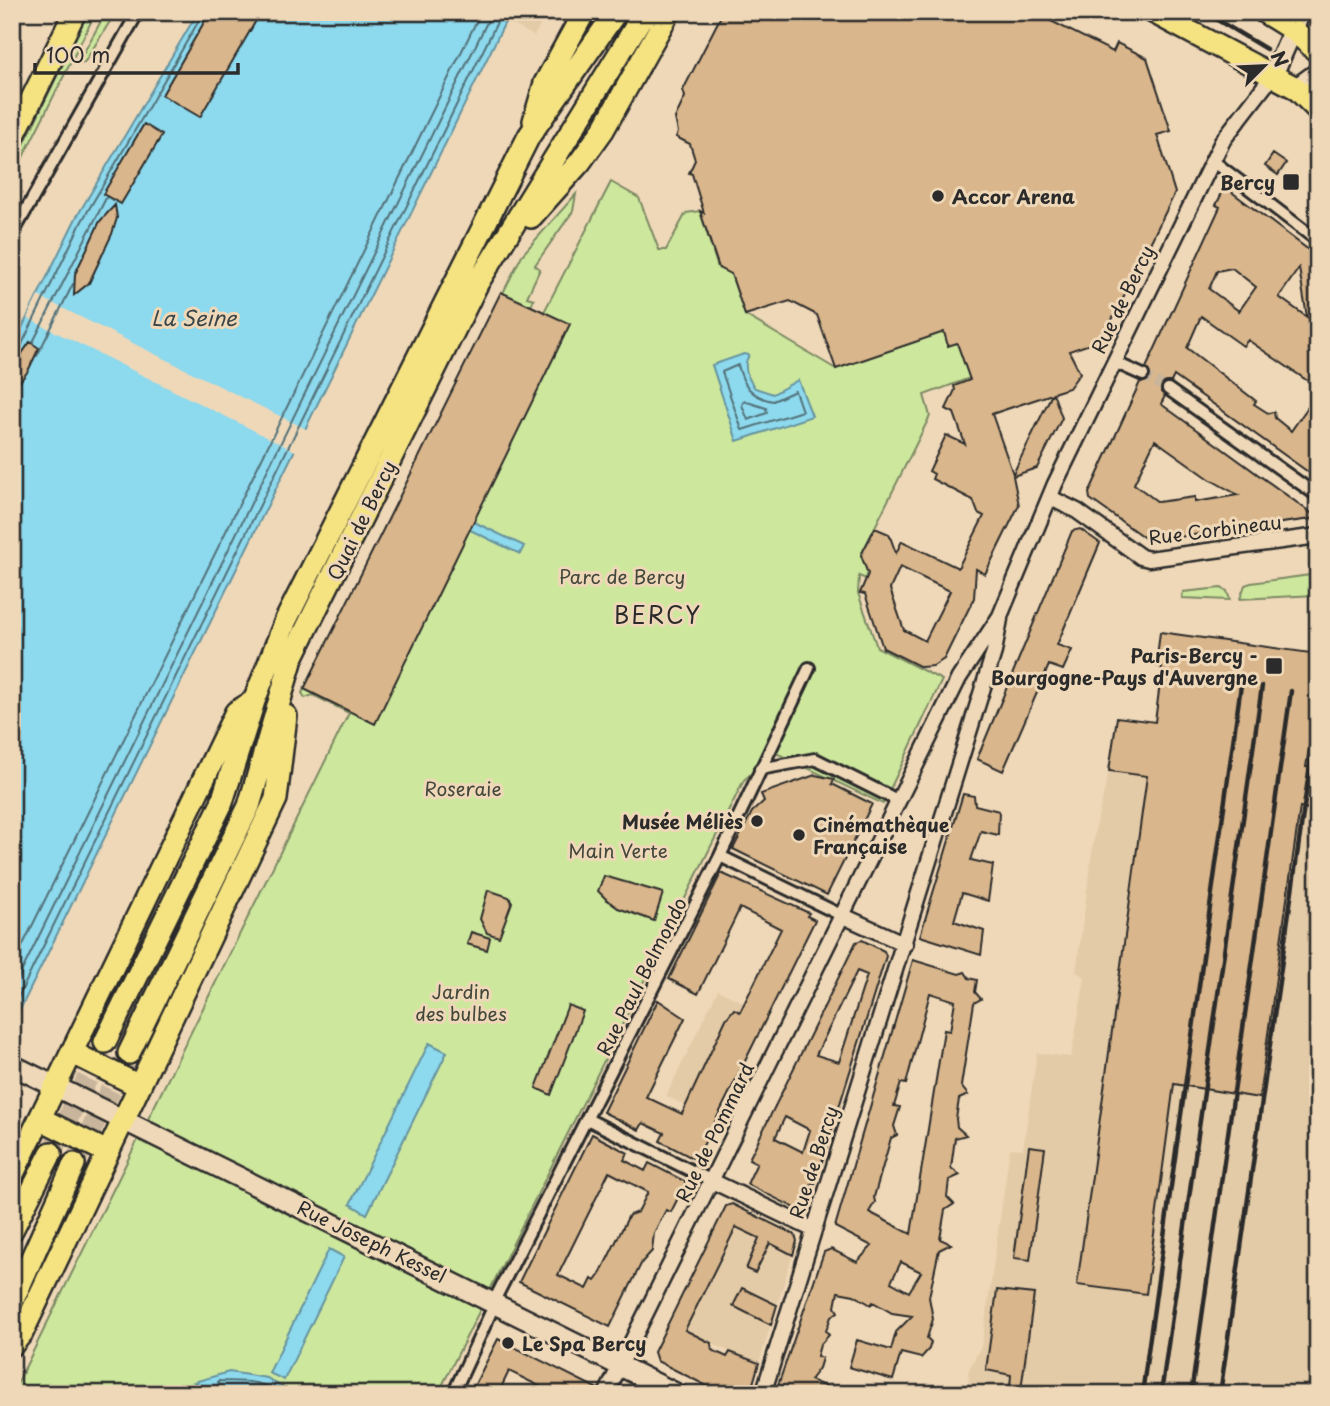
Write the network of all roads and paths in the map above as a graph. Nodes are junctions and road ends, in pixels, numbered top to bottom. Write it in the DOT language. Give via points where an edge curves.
graph roads {
  1 [pos="75,12"];
  2 [pos="138,12"];
  3 [pos="584,12"];
  4 [pos="616,12"];
  5 [pos="645,12"];
  6 [pos="669,12"];
  7 [pos="1153,12"];
  8 [pos="1264,12"];
  9 [pos="1297,21"];
  10 [pos="1318,52"];
  11 [pos="1318,72"];
  12 [pos="1273,75"];
  13 [pos="1296,88"];
  14 [pos="1318,110"];
  15 [pos="529,136"];
  16 [pos="12,139"];
  17 [pos="1217,164"];
  18 [pos="12,235"];
  19 [pos="1318,241"];
  20 [pos="494,258"];
  21 [pos="1114,362"];
  22 [pos="1143,375"];
  23 [pos="1168,389"];
  24 [pos="1318,496"];
  25 [pos="1051,498"];
  26 [pos="1318,536"];
  27 [pos="1000,616"];
  28 [pos="292,658"];
  29 [pos="809,668"];
  30 [pos="254,701"];
  31 [pos="760,769"];
  32 [pos="899,801"];
  33 [pos="720,856"];
  34 [pos="841,915"];
  35 [pos="905,944"];
  36 [pos="105,1042"];
  37 [pos="73,1053"];
  38 [pos="129,1053"];
  39 [pos="12,1065"];
  40 [pos="53,1085"];
  41 [pos="137,1085"];
  42 [pos="41,1119"];
  43 [pos="122,1119"];
  44 [pos="589,1120"];
  45 [pos="51,1153"];
  46 [pos="107,1153"];
  47 [pos="74,1164"];
  48 [pos="12,1176"];
  49 [pos="712,1181"];
  50 [pos="12,1230"];
  51 [pos="814,1230"];
  52 [pos="496,1297"];
  53 [pos="12,1302"];
  54 [pos="490,1314"];
  55 [pos="17,1339"];
  56 [pos="12,1354"];
  57 [pos="620,1365"];
  58 [pos="453,1394"];
  59 [pos="606,1394"];
  60 [pos="677,1394"];
  61 [pos="763,1394"];
  1 -- 16 [label="main road"];
  2 -- 18 [label="street"];
  3 -- 15 [label="main road, Quai de Bercy" via="545,83"];
  4 -- 15 [label="main road, Quai de Bercy"];
  5 -- 20 [label="main road, Quai de Bercy"];
  6 -- 20 [label="main road" via="603,130"];
  7 -- 12 [label="main road"];
  8 -- 9 [label="main road"];
  9 -- 10 [label="main road"];
  9 -- 12 [label="street, Rue de Bercy"];
  11 -- 13 [label="street"];
  12 -- 13 [label="main road"];
  12 -- 21 [label="street, Rue de Bercy" via="1223,140"];
  13 -- 14 [label="main road"];
  15 -- 30 [label="main road, Quai de Bercy" via="286,620"];
  17 -- 19 [label="street"];
  20 -- 28 [label="main road, Quai de Bercy"];
  21 -- 22 [label="street"];
  21 -- 25 [label="street, Rue de Bercy"];
  23 -- 24 [label="street"];
  25 -- 26 [label="street, Rue Corbineau" via="1149,559"];
  25 -- 27 [label="street, Rue de Bercy"];
  27 -- 32 [label="street, Rue de Bercy" via="959,678"];
  27 -- 35 [label="street, Rue de Bercy" via="994,652"];
  28 -- 38 [label="main road, Quai de Bercy" via="249,806"];
  28 -- 41 [label="main road" via="276,799"];
  29 -- 31 [label="street, Rue Paul Belmondo"];
  30 -- 36 [label="main road, Quai de Bercy" via="222,805"];
  30 -- 37 [label="main road" via="236,712"];
  31 -- 32 [label="street" via="815,759"];
  31 -- 33 [label="street, Rue Paul Belmondo"];
  32 -- 34 [label="street, Rue de Bercy"];
  33 -- 34 [label="street"];
  33 -- 44 [label="street, Rue Paul Belmondo"];
  34 -- 35 [label="street"];
  34 -- 49 [label="street, Rue de Pommard"];
  35 -- 51 [label="street, Rue de Bercy"];
  37 -- 40 [label="main road"];
  37 -- 41 [label="main road"];
  39 -- 40 [label="main road, Rue Joseph Kessel"];
  40 -- 42 [label="main road"];
  40 -- 43 [label="main road, Rue Joseph Kessel"];
  41 -- 43 [label="main road"];
  42 -- 46 [label="main road"];
  42 -- 48 [label="main road"];
  43 -- 46 [label="main road"];
  43 -- 57 [label="main road, Rue Joseph Kessel"];
  44 -- 49 [label="street"];
  44 -- 52 [label="street, Rue Paul Belmondo"];
  45 -- 50 [label="main road"];
  46 -- 55 [label="main road"];
  47 -- 53 [label="main road"];
  49 -- 51 [label="street"];
  49 -- 57 [label="street, Rue de Pommard"];
  51 -- 61 [label="street, Rue de Bercy"];
  54 -- 58 [label="street"];
  55 -- 56 [label="street"];
  57 -- 59 [label="street, Rue de Pommard"];
  57 -- 60 [label="main road, Rue Joseph Kessel"];
}
